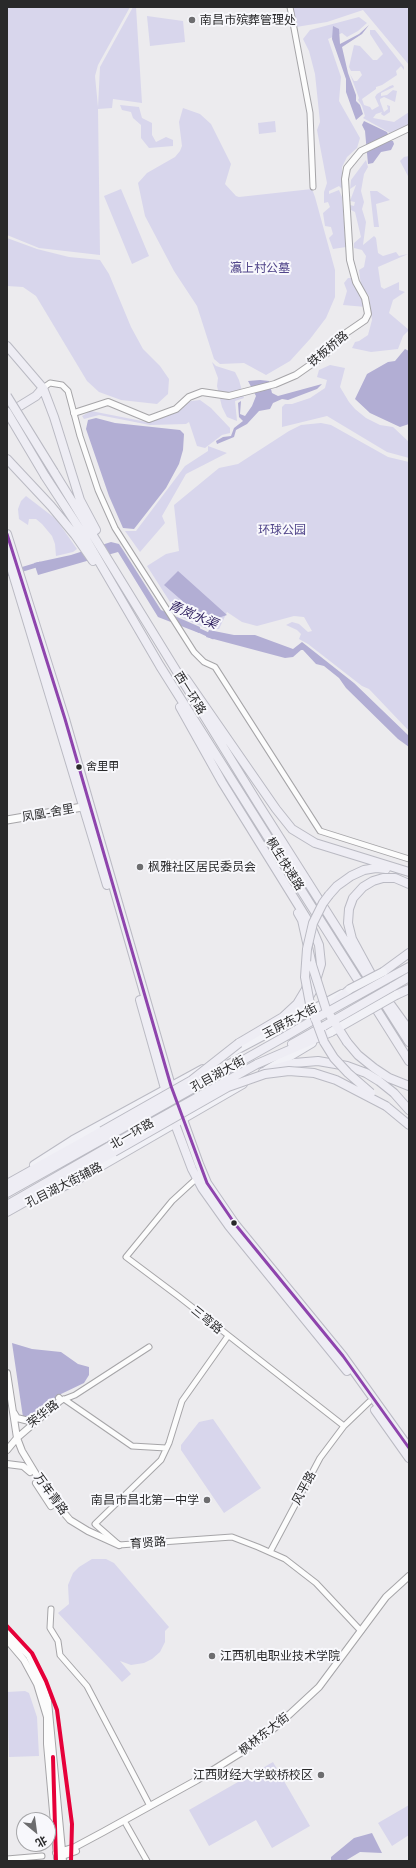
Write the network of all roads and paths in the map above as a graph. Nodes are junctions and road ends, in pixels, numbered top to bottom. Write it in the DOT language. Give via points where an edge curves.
graph roads {
  1 [pos="290,7"];
  2 [pos="409,128"];
  3 [pos="313,187"];
  4 [pos="7,346"];
  5 [pos="43,388"];
  6 [pos="7,396"];
  7 [pos="7,408"];
  8 [pos="7,413"];
  9 [pos="74,413"];
  10 [pos="7,459"];
  11 [pos="7,534"];
  12 [pos="7,554"];
  13 [pos="13,564"];
  14 [pos="137,606"];
  15 [pos="129,614"];
  16 [pos="159,644"];
  17 [pos="150,650"];
  18 [pos="160,666"];
  19 [pos="86,806"];
  20 [pos="7,820"];
  21 [pos="269,857"];
  22 [pos="409,859"];
  23 [pos="409,872"];
  24 [pos="409,884"];
  25 [pos="409,953"];
  26 [pos="409,957"];
  27 [pos="312,965"];
  28 [pos="409,967"];
  29 [pos="385,975"];
  30 [pos="409,977"];
  31 [pos="409,988"];
  32 [pos="350,989"];
  33 [pos="376,989"];
  34 [pos="396,995"];
  35 [pos="315,1019"];
  36 [pos="280,1027"];
  37 [pos="409,1030"];
  38 [pos="331,1032"];
  39 [pos="409,1042"];
  40 [pos="409,1061"];
  41 [pos="257,1064"];
  42 [pos="260,1074"];
  43 [pos="409,1086"];
  44 [pos="168,1088"];
  45 [pos="386,1106"];
  46 [pos="409,1110"];
  47 [pos="182,1120"];
  48 [pos="174,1124"];
  49 [pos="409,1125"];
  50 [pos="104,1134"];
  51 [pos="112,1149"];
  52 [pos="197,1178"];
  53 [pos="7,1184"];
  54 [pos="7,1194"];
  55 [pos="7,1205"];
  56 [pos="7,1213"];
  57 [pos="228,1336"];
  58 [pos="149,1347"];
  59 [pos="7,1372"];
  60 [pos="7,1386"];
  61 [pos="62,1399"];
  62 [pos="370,1402"];
  63 [pos="13,1411"];
  64 [pos="38,1416"];
  65 [pos="344,1426"];
  66 [pos="16,1438"];
  67 [pos="7,1446"];
  68 [pos="166,1448"];
  69 [pos="409,1448"];
  70 [pos="7,1450"];
  71 [pos="409,1458"];
  72 [pos="7,1464"];
  73 [pos="30,1472"];
  74 [pos="119,1545"];
  75 [pos="270,1552"];
  76 [pos="409,1576"];
  77 [pos="409,1581"];
  78 [pos="51,1609"];
  79 [pos="361,1631"];
  80 [pos="7,1633"];
  81 [pos="7,1640"];
  82 [pos="150,1806"];
  83 [pos="126,1824"];
  84 [pos="42,1856"];
  85 [pos="60,1857"];
  86 [pos="7,1859"];
  87 [pos="147,1861"];
  1 -- 3 [label="street" via="310,113"];
  2 -- 9 [label="street, 铁板桥路" via="361,151 347,168 345,179 350,260 356,282 365,298 368,314 365,320 326,354 296,375 275,384 229,396 202,392 189,398 176,409 149,419 108,402"];
  4 -- 5 [label="highway"];
  5 -- 7 [label="highway"];
  5 -- 8 [label="highway" via="36,396"];
  5 -- 9 [label="street" via="50,383 62,385 68,391"];
  5 -- 14 [label="highway" via="80,500"];
  6 -- 14 [label="highway, 西一环路, bridge"];
  8 -- 15 [label="highway, 西一环路, bridge"];
  9 -- 22 [label="street" via="98,490 116,528 194,652 204,662 215,667 320,831"];
  10 -- 15 [label="highway" via="75,535"];
  11 -- 13 [label="highway"];
  12 -- 13 [label="highway"];
  13 -- 19 [label="highway" via="65,719"];
  14 -- 16 [label="highway, 西一环路"];
  15 -- 17 [label="highway, 西一环路"];
  16 -- 23 [label="highway" via="198,694 292,829 315,844"];
  16 -- 33 [label="highway, 西一环路"];
  17 -- 18 [label="highway, 西一环路"];
  17 -- 21 [label="highway" via="177,702"];
  18 -- 40 [label="highway, 枫生快速路"];
  19 -- 20 [label="main road, 凤凰-舍里"];
  19 -- 44 [label="highway"];
  21 -- 27 [label="highway, bridge" via="302,920"];
  21 -- 36 [label="highway, bridge" via="310,924 319,945 321,964 313,990 304,1005"];
  23 -- 45 [label="highway, bridge" via="376,868 364,870 337,886 323,903 313,923 307,949 305,977 310,1004 324,1042 348,1073"];
  24 -- 33 [label="highway" via="395,878 373,881 353,898 349,909 348,923 352,939 368,967"];
  25 -- 29 [label="highway"];
  26 -- 29 [label="main road, 玉屏东大街"];
  27 -- 43 [label="highway, bridge" via="326,1009 347,1042 374,1068 389,1078"];
  27 -- 50 [label="highway, bridge" via="306,989 297,1004 283,1017 239,1043 192,1080"];
  28 -- 29 [label="highway, 孔目湖大街"];
  29 -- 32 [label="main road, 玉屏东大街, bridge"];
  29 -- 35 [label="highway, 孔目湖大街, bridge"];
  30 -- 41 [label="highway, 孔目湖大街, bridge"];
  31 -- 34 [label="highway"];
  32 -- 35 [label="highway"];
  32 -- 36 [label="main road, 玉屏东大街"];
  33 -- 37 [label="highway"];
  33 -- 39 [label="highway"];
  34 -- 38 [label="main road, bridge"];
  35 -- 50 [label="highway, 孔目湖大街, bridge"];
  36 -- 44 [label="main road, 玉屏东大街"];
  38 -- 41 [label="highway"];
  38 -- 42 [label="main road"];
  41 -- 51 [label="highway, 北一环路, bridge"];
  42 -- 46 [label="highway" via="294,1063 318,1061 347,1066 379,1081"];
  42 -- 47 [label="main road"];
  44 -- 47 [label="highway"];
  44 -- 48 [label="highway"];
  44 -- 53 [label="main road" via="73,1140"];
  45 -- 49 [label="highway"];
  45 -- 51 [label="highway, bridge" via="336,1080 314,1073 289,1071 265,1074 228,1087"];
  47 -- 48 [label="main road, 孔目湖大街辅路"];
  47 -- 69 [label="highway" via="199,1164 218,1200 343,1356"];
  48 -- 52 [label="highway"];
  48 -- 56 [label="main road, 孔目湖大街辅路" via="76,1180"];
  50 -- 53 [label="highway"];
  50 -- 54 [label="highway, 孔目湖大街"];
  51 -- 55 [label="highway, 北一环路"];
  51 -- 56 [label="highway"];
  52 -- 57 [label="street, 三弯路" via="172,1201 126,1258"];
  52 -- 62 [label="highway" via="229,1226 347,1370"];
  57 -- 65 [label="street, 三弯路"];
  57 -- 68 [label="street, 育贤路" via="182,1401"];
  58 -- 61 [label="street" via="75,1395"];
  59 -- 63 [label="street, 万年青路"];
  60 -- 66 [label="street, 万年青路"];
  61 -- 64 [label="street, 荣华路" via="59,1398"];
  61 -- 66 [label="street, 荣华路"];
  61 -- 68 [label="street" via="132,1446"];
  62 -- 65 [label="street"];
  62 -- 71 [label="highway"];
  63 -- 64 [label="street" via="17,1418 22,1420 29,1421"];
  63 -- 66 [label="street, 万年青路"];
  64 -- 66 [label="street, 荣华路"];
  65 -- 75 [label="street, 风平路" via="320,1458"];
  66 -- 67 [label="street, 荣华路"];
  66 -- 70 [label="street, 荣华路"];
  66 -- 73 [label="street, 万年青路" via="19,1454"];
  66 -- 74 [label="street, 万年青路" via="55,1505 70,1520"];
  68 -- 74 [label="street, 育贤路" via="161,1460 95,1524"];
  72 -- 73 [label="street" via="23,1466"];
  73 -- 74 [label="street, 万年青路" via="52,1506 67,1523 116,1548"];
  74 -- 75 [label="street, 育贤路" via="232,1538"];
  75 -- 79 [label="street, 育贤路" via="285,1559 316,1583"];
  76 -- 79 [label="street, 枫林东大街" via="386,1597"];
  77 -- 83 [label="street, 枫林东大街" via="388,1598 321,1689 280,1728 252,1750"];
  78 -- 82 [label="street" via="50,1628 58,1641 60,1655 87,1686"];
  79 -- 82 [label="street, 枫林东大街" via="319,1687 278,1725 250,1747 198,1780"];
  80 -- 85 [label="street" via="29,1656 48,1701"];
  81 -- 85 [label="street" via="24,1660 37,1684 47,1717 47,1744"];
  82 -- 85 [label="street, 枫林东大街"];
  83 -- 85 [label="street, 枫林东大街"];
  83 -- 87 [label="street"];
  84 -- 86 [label="street"];
}
